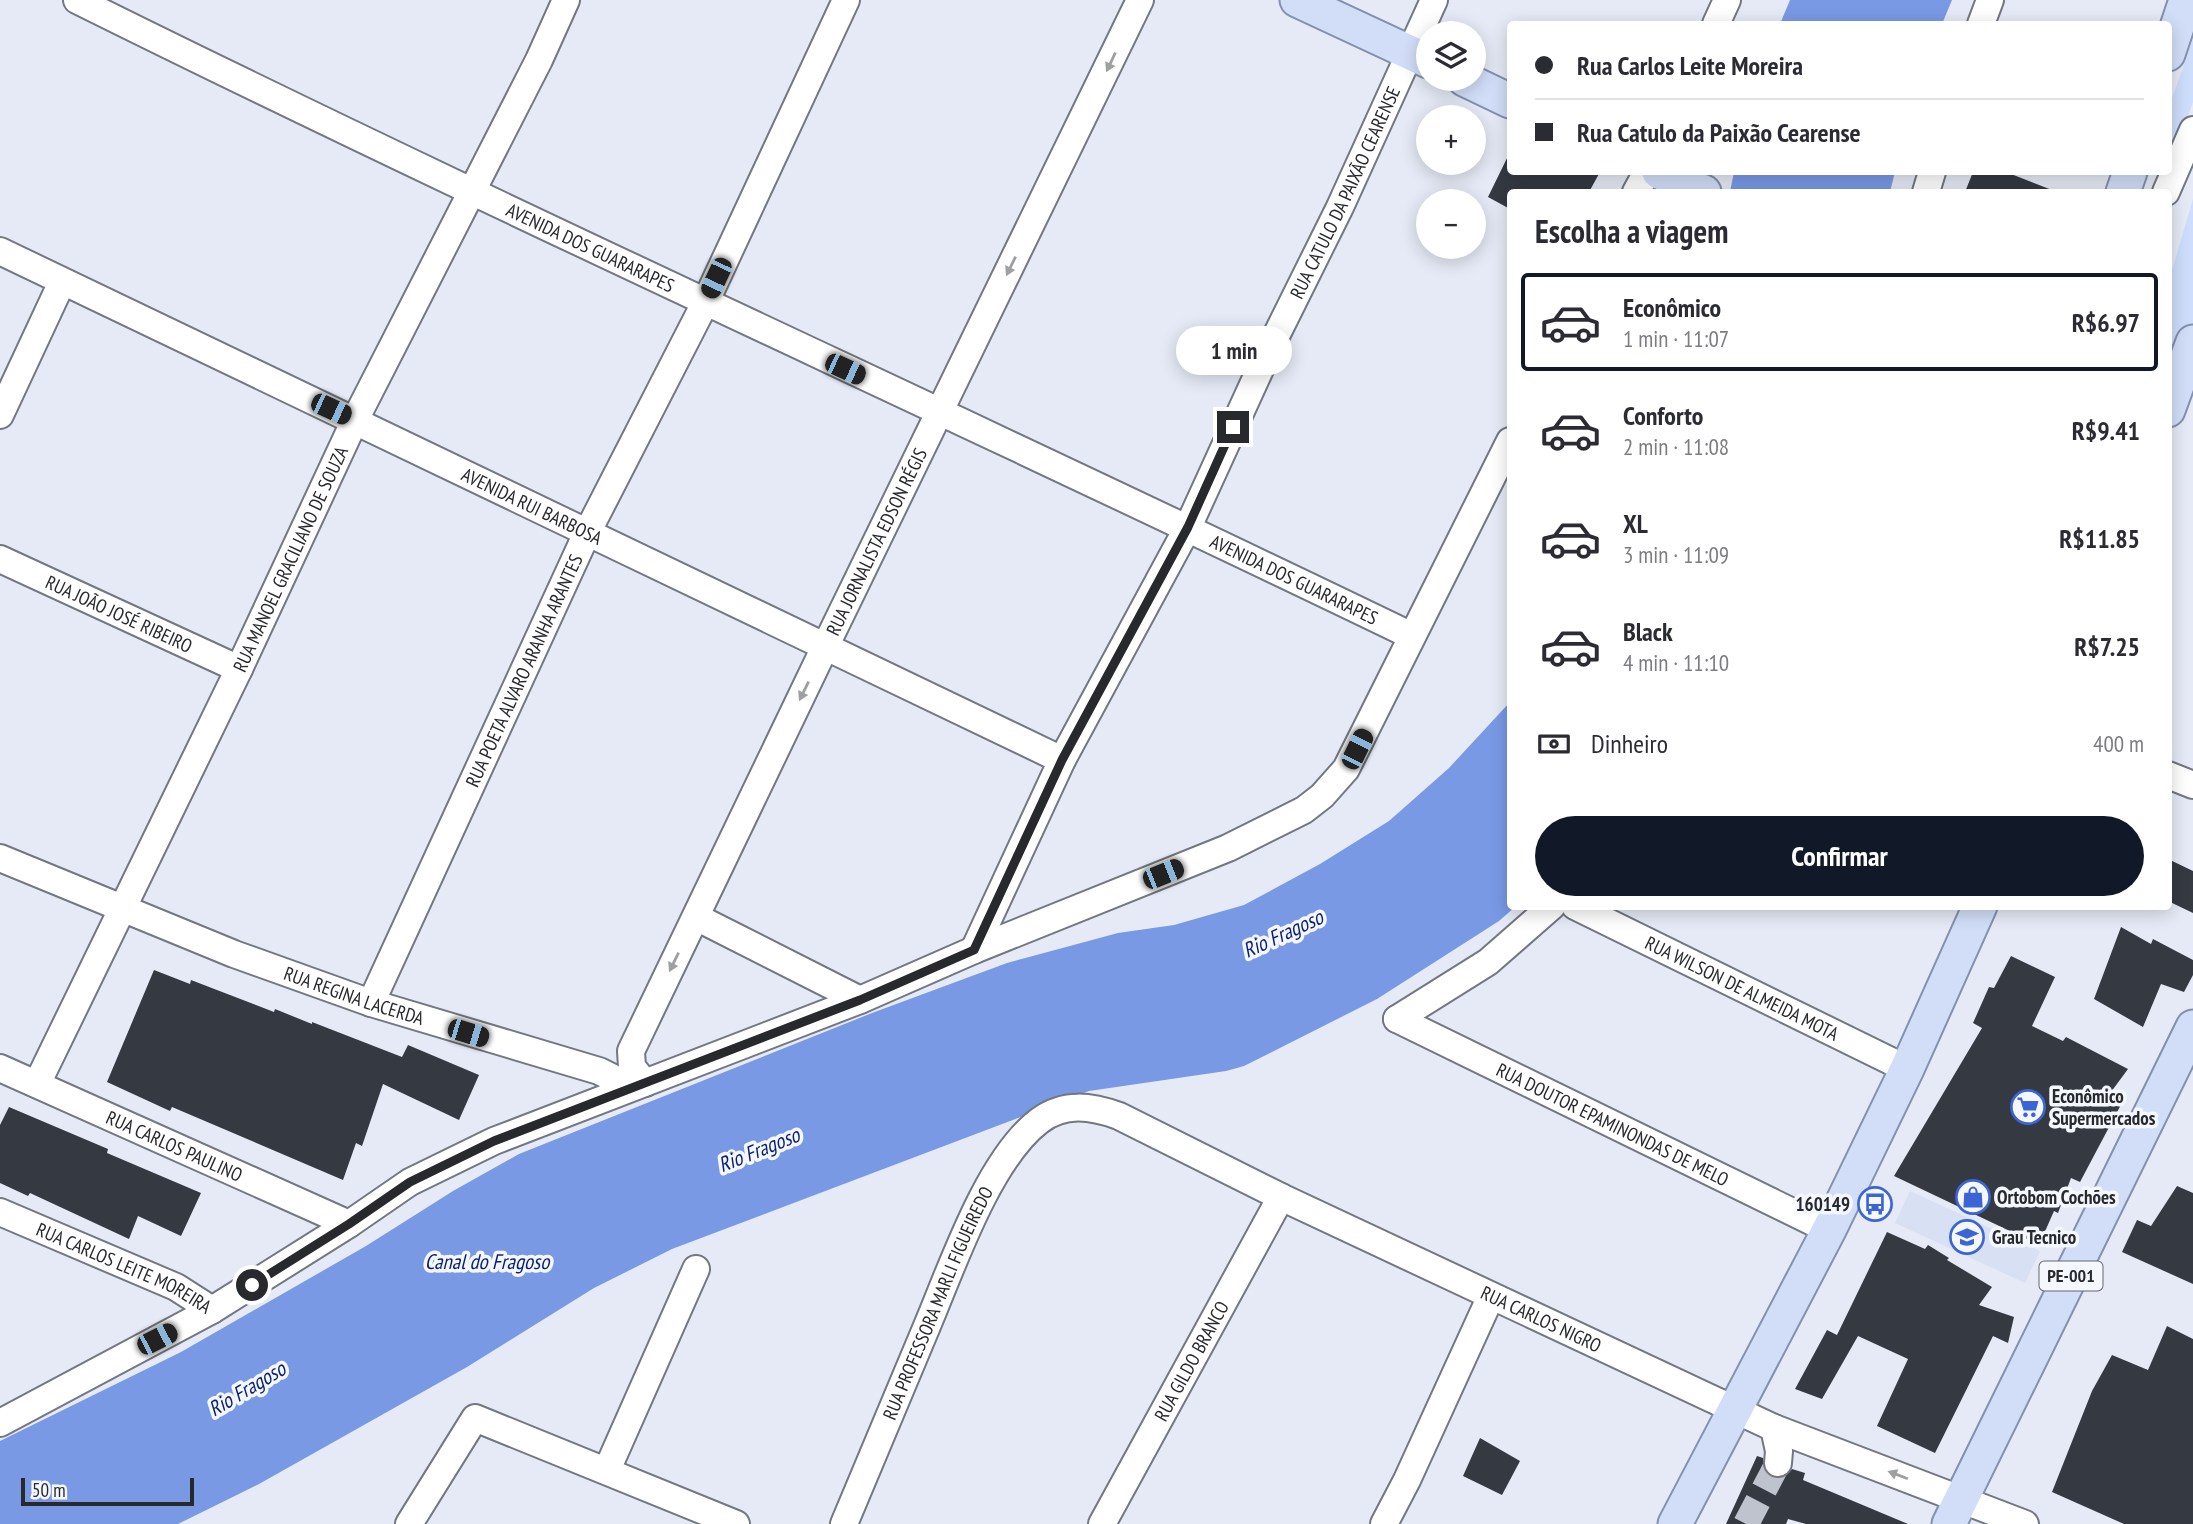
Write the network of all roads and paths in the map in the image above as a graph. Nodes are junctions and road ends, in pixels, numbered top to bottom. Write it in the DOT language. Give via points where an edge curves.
graph roads {
  1 [pos="77,0"];
  2 [pos="566,0"];
  3 [pos="846,0"];
  4 [pos="1140,0"];
  5 [pos="1297,0"];
  6 [pos="1434,0"];
  7 [pos="1727,0"];
  8 [pos="1990,0"];
  9 [pos="2186,0"];
  10 [pos="1428,21"];
  11 [pos="1717,21"];
  12 [pos="1982,21"];
  13 [pos="2172,42"];
  14 [pos="1416,56"];
  15 [pos="1416,61"];
  16 [pos="1486,90"];
  17 [pos="1507,100"];
  18 [pos="2193,130"];
  19 [pos="1666,175"];
  20 [pos="1697,189"];
  21 [pos="2167,189"];
  22 [pos="471,190"];
  23 [pos="0,251"];
  24 [pos="62,282"];
  25 [pos="705,303"];
  26 [pos="2193,342"];
  27 [pos="2172,399"];
  28 [pos="939,413"];
  29 [pos="0,415"];
  30 [pos="355,420"];
  31 [pos="1507,448"];
  32 [pos="1188,527"];
  33 [pos="587,533"];
  34 [pos="0,559"];
  35 [pos="1412,636"];
  36 [pos="825,647"];
  37 [pos="239,669"];
  38 [pos="1062,760"];
  39 [pos="2172,777"];
  40 [pos="2193,785"];
  41 [pos="0,858"];
  42 [pos="122,908"];
  43 [pos="1547,910"];
  44 [pos="1583,910"];
  45 [pos="1978,910"];
  46 [pos="696,917"];
  47 [pos="974,950"];
  48 [pos="860,1000"];
  49 [pos="371,1003"];
  50 [pos="2193,1027"];
  51 [pos="0,1069"];
  52 [pos="1907,1069"];
  53 [pos="645,1083"];
  54 [pos="37,1084"];
  55 [pos="615,1094"];
  56 [pos="1063,1109"];
  57 [pos="1281,1197"];
  58 [pos="0,1212"];
  59 [pos="349,1224"];
  60 [pos="1829,1230"];
  61 [pos="696,1269"];
  62 [pos="1491,1296"];
  63 [pos="212,1310"];
  64 [pos="1735,1409"];
  65 [pos="0,1423"];
  66 [pos="1774,1428"];
  67 [pos="1777,1463"];
  68 [pos="607,1470"];
  69 [pos="1955,1511"];
  70 [pos="409,1524"];
  71 [pos="736,1524"];
  72 [pos="844,1524"];
  73 [pos="1102,1524"];
  74 [pos="1384,1524"];
  75 [pos="1675,1524"];
  76 [pos="2025,1524"];
  1 -- 22 [label="street, AVENIDA DOS GUARARAPES"];
  2 -- 22 [label="street, RUA MANOEL GRACILIANO DE SOUZA"];
  3 -- 25 [label="street, RUA POETA ALVARO ARANHA ARANTES"];
  4 -- 28 [label="street, RUA JORNALISTA EDSON RÉGIS, one-way"];
  5 -- 14 [label="main road"];
  6 -- 10 [label="street, RUA CATULO DA PAIXÃO CEARENSE"];
  7 -- 11 [label="street"];
  8 -- 12 [label="street"];
  9 -- 13 [label="main road"];
  15 -- 32 [label="street, RUA CATULO DA PAIXÃO CEARENSE" via="1268,352"];
  16 -- 17 [label="main road"];
  18 -- 21 [label="street"];
  19 -- 20 [label="main road"];
  22 -- 25 [label="street, AVENIDA DOS GUARARAPES"];
  22 -- 30 [label="street, RUA MANOEL GRACILIANO DE SOUZA"];
  23 -- 24 [label="street, AVENIDA RUI BARBOSA"];
  24 -- 29 [label="street"];
  24 -- 30 [label="street, AVENIDA RUI BARBOSA"];
  25 -- 28 [label="street, AVENIDA DOS GUARARAPES"];
  25 -- 33 [label="street, RUA POETA ALVARO ARANHA ARANTES"];
  26 -- 27 [label="main road"];
  28 -- 32 [label="street, AVENIDA DOS GUARARAPES"];
  28 -- 36 [label="street, RUA JORNALISTA EDSON RÉGIS"];
  30 -- 33 [label="street, AVENIDA RUI BARBOSA"];
  30 -- 37 [label="street, RUA MANOEL GRACILIANO DE SOUZA"];
  31 -- 35 [label="street"];
  32 -- 35 [label="street, AVENIDA DOS GUARARAPES"];
  32 -- 38 [label="street, RUA CATULO DA PAIXÃO CEARENSE"];
  33 -- 36 [label="street, AVENIDA RUI BARBOSA"];
  33 -- 49 [label="street, RUA POETA ALVARO ARANHA ARANTES"];
  34 -- 37 [label="street, RUA JOÃO JOSÉ RIBEIRO"];
  35 -- 47 [label="street" via="1346,769 1304,810 1228,848"];
  36 -- 38 [label="street, AVENIDA RUI BARBOSA"];
  36 -- 46 [label="street, RUA JORNALISTA EDSON RÉGIS, one-way"];
  37 -- 42 [label="street, RUA MANOEL GRACILIANO DE SOUZA"];
  38 -- 47 [label="street, RUA CATULO DA PAIXÃO CEARENSE"];
  39 -- 40 [label="street"];
  41 -- 42 [label="street, RUA REGINA LACERDA"];
  42 -- 49 [label="street, RUA REGINA LACERDA"];
  42 -- 54 [label="street, RUA MANOEL GRACILIANO DE SOUZA"];
  43 -- 60 [label="street, RUA DOUTOR EPAMINONDAS DE MELO" via="1488,962 1397,1019"];
  44 -- 52 [label="street, RUA WILSON DE ALMEIDA MOTA"];
  45 -- 52 [label="main road"];
  46 -- 48 [label="street"];
  46 -- 53 [label="street, RUA JORNALISTA EDSON RÉGIS, one-way" via="631,1051 632,1067"];
  47 -- 48 [label="street"];
  48 -- 53 [label="street"];
  49 -- 55 [label="street, RUA REGINA LACERDA" via="599,1071 611,1077"];
  50 -- 69 [label="main road, PE-001"];
  51 -- 54 [label="street, RUA CARLOS PAULINO"];
  52 -- 60 [label="main road"];
  53 -- 55 [label="street"];
  54 -- 59 [label="street, RUA CARLOS PAULINO"];
  55 -- 59 [label="street, RUA CARLOS LEITE MOREIRA" via="494,1141 410,1182"];
  56 -- 57 [label="street, RUA CARLOS NIGRO" via="1089,1107 1119,1116"];
  56 -- 72 [label="street, RUA PROFESSORA MARLI FIGUEIREDO" via="1019,1139 985,1192"];
  57 -- 62 [label="street, RUA CARLOS NIGRO"];
  57 -- 73 [label="street, RUA GILDO BRANCO"];
  58 -- 63 [label="street, RUA CARLOS LEITE MOREIRA" via="176,1287"];
  59 -- 63 [label="street, RUA CARLOS LEITE MOREIRA"];
  60 -- 64 [label="main road"];
  61 -- 68 [label="street"];
  62 -- 64 [label="street, RUA CARLOS NIGRO"];
  62 -- 74 [label="street"];
  63 -- 65 [label="street"];
  64 -- 66 [label="street, RUA CARLOS NIGRO"];
  64 -- 75 [label="main road"];
  66 -- 67 [label="street"];
  69 -- 66 [label="street, RUA CARLOS NIGRO, one-way"];
  68 -- 70 [label="street" via="475,1418"];
  68 -- 71 [label="street"];
  69 -- 76 [label="street, RUA CARLOS NIGRO"];
}
